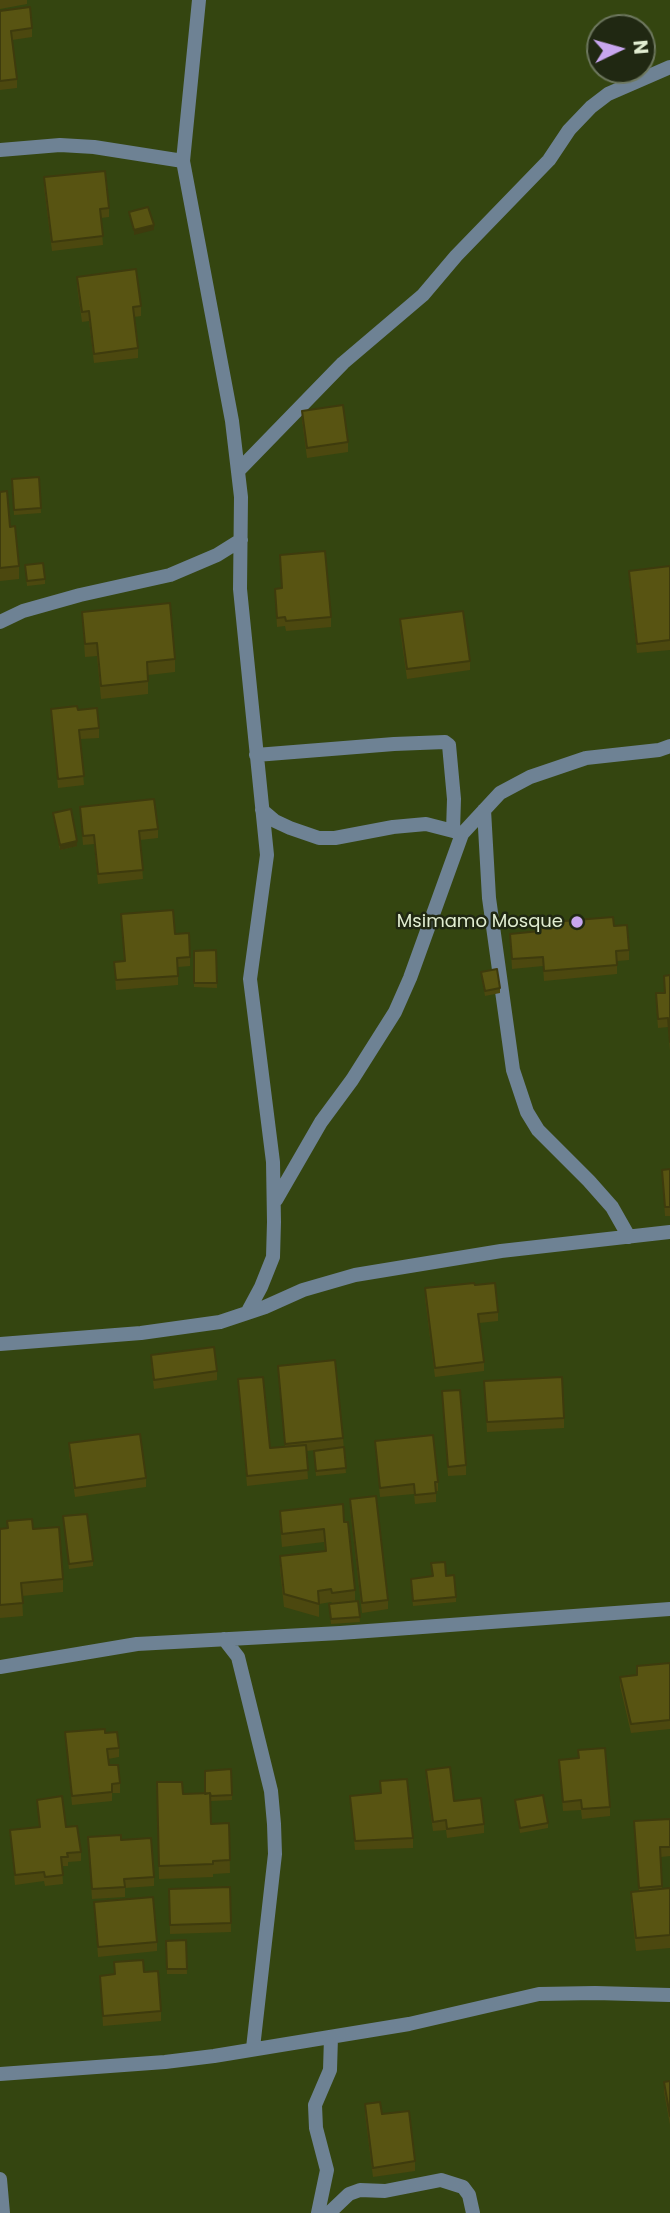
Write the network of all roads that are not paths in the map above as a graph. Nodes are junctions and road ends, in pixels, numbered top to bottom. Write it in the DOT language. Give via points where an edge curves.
graph roads {
  1 [pos="200,0"];
  2 [pos="670,67"];
  3 [pos="0,150"];
  4 [pos="183,161"];
  5 [pos="238,471"];
  6 [pos="241,540"];
  7 [pos="0,622"];
  8 [pos="670,746"];
  9 [pos="256,755"];
  10 [pos="262,810"];
  11 [pos="484,810"];
  12 [pos="457,832"];
  13 [pos="275,1201"];
  14 [pos="670,1232"];
  15 [pos="629,1237"];
  16 [pos="247,1313"];
  17 [pos="0,1344"];
  18 [pos="670,1609"];
  19 [pos="225,1639"];
  20 [pos="0,1667"];
  21 [pos="670,1995"];
  22 [pos="331,2037"];
  23 [pos="253,2048"];
  24 [pos="0,2074"];
  25 [pos="0,2179"];
  26 [pos="3,2213"];
  27 [pos="318,2213"];
  28 [pos="330,2213"];
  29 [pos="473,2213"];
  1 -- 4 [label="street"];
  2 -- 5 [label="street" via="608,94 591,107 549,160 423,295 344,363"];
  3 -- 4 [label="street" via="94,147"];
  4 -- 5 [label="street"];
  5 -- 6 [label="street"];
  6 -- 7 [label="street" via="170,575 80,595"];
  6 -- 9 [label="street" via="240,589"];
  8 -- 11 [label="street" via="586,758 530,777 500,793"];
  9 -- 10 [label="street"];
  9 -- 12 [label="street" via="445,743 449,745"];
  10 -- 12 [label="street" via="275,821 319,838 426,824"];
  10 -- 13 [label="street" via="267,855 250,979"];
  11 -- 12 [label="street"];
  11 -- 15 [label="street" via="489,898 513,1070 527,1112 538,1130 612,1208"];
  12 -- 13 [label="street" via="415,967 395,1012 321,1122"];
  13 -- 16 [label="street" via="273,1257"];
  14 -- 15 [label="street"];
  15 -- 16 [label="street" via="501,1251 355,1275"];
  16 -- 17 [label="street" via="220,1322 141,1333"];
  18 -- 19 [label="street"];
  19 -- 20 [label="street" via="137,1644"];
  19 -- 23 [label="street" via="238,1657 271,1791 274,1824 275,1854"];
  21 -- 22 [label="street" via="539,1994 409,2025"];
  22 -- 23 [label="street"];
  22 -- 27 [label="street" via="330,2070 315,2105 327,2171"];
  23 -- 24 [label="street" via="165,2062"];
  25 -- 26 [label="street"];
  28 -- 29 [label="street" via="355,2191 384,2191 442,2180 463,2187"];
}
